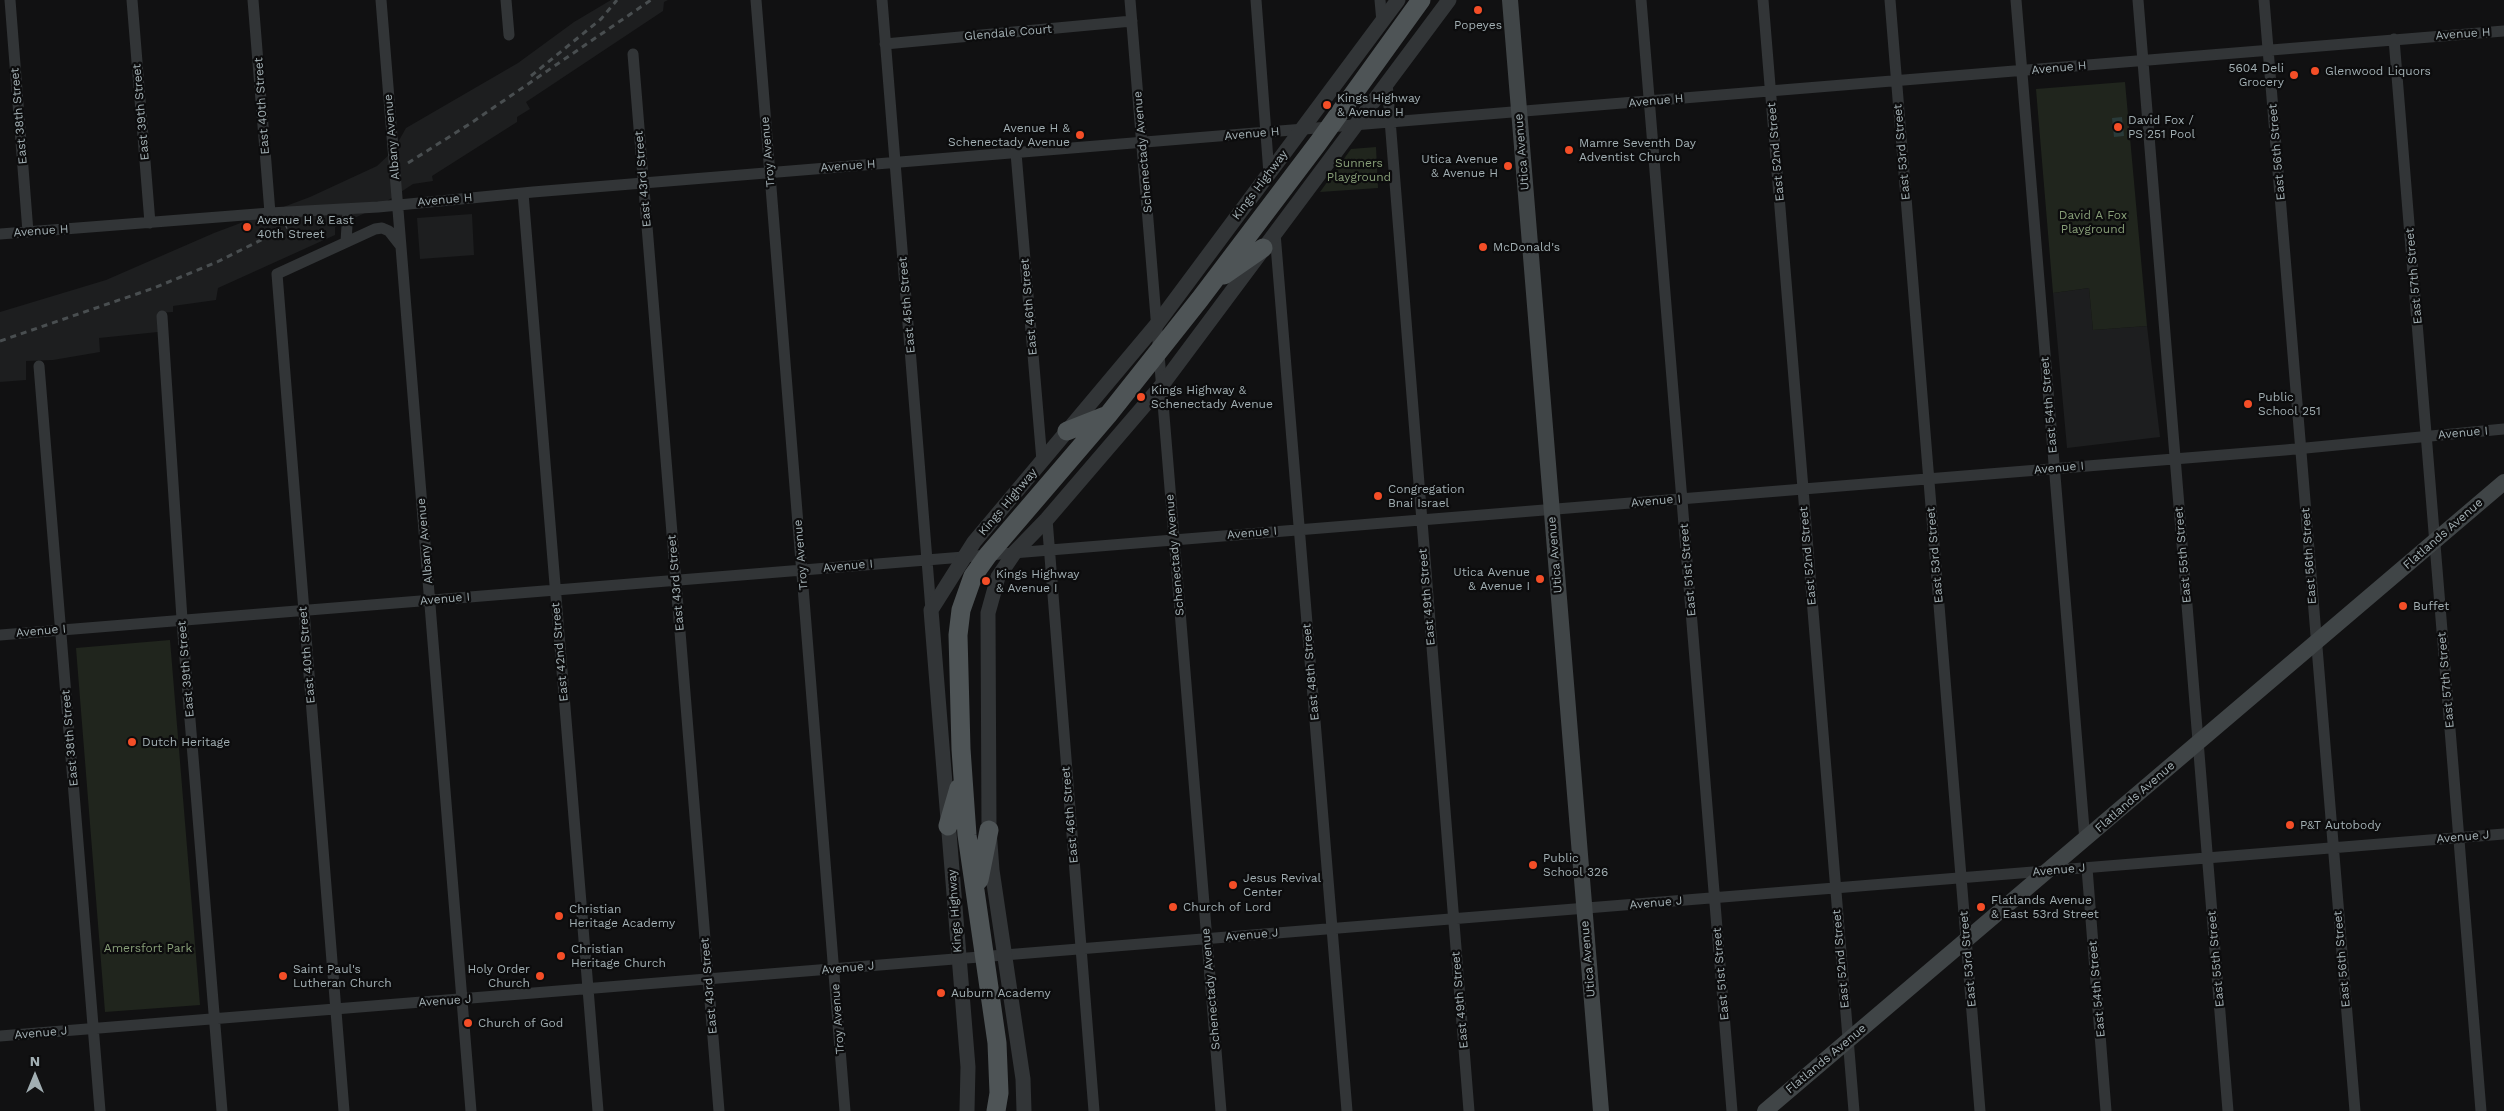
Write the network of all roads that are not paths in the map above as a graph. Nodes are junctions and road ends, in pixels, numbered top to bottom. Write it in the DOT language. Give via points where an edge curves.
graph roads {
  1 [pos="10,0"];
  2 [pos="132,0"];
  3 [pos="253,0"];
  4 [pos="381,0"];
  5 [pos="506,0"];
  6 [pos="756,0"];
  7 [pos="882,0"];
  8 [pos="1130,0"];
  9 [pos="1256,0"];
  10 [pos="1380,0"];
  11 [pos="1398,0"];
  12 [pos="1421,0"];
  13 [pos="1449,0"];
  14 [pos="1510,0"];
  15 [pos="1641,0"];
  16 [pos="1763,0"];
  17 [pos="1890,0"];
  18 [pos="2016,0"];
  19 [pos="2138,0"];
  20 [pos="2264,0"];
  21 [pos="1132,21"];
  22 [pos="1382,22"];
  23 [pos="2504,31"];
  24 [pos="509,36"];
  25 [pos="2394,39"];
  26 [pos="885,44"];
  27 [pos="2268,50"];
  28 [pos="633,54"];
  29 [pos="2143,61"];
  30 [pos="2022,71"];
  31 [pos="1896,81"];
  32 [pos="1387,82"];
  33 [pos="1771,92"];
  34 [pos="1650,101"];
  35 [pos="1519,112"];
  36 [pos="1390,122"];
  37 [pos="1354,125"];
  38 [pos="1328,128"];
  39 [pos="1302,130"];
  40 [pos="1267,133"];
  41 [pos="1142,143"];
  42 [pos="1016,153"];
  43 [pos="895,163"];
  44 [pos="769,172"];
  45 [pos="1269,174"];
  46 [pos="644,183"];
  47 [pos="523,193"];
  48 [pos="398,204"];
  49 [pos="348,209"];
  50 [pos="270,213"];
  51 [pos="150,223"];
  52 [pos="28,232"];
  53 [pos="1275,233"];
  54 [pos="0,234"];
  55 [pos="346,242"];
  56 [pos="401,246"];
  57 [pos="1263,248"];
  58 [pos="1211,284"];
  59 [pos="162,316"];
  60 [pos="1157,324"];
  61 [pos="1159,350"];
  62 [pos="39,366"];
  63 [pos="1162,385"];
  64 [pos="1108,415"];
  65 [pos="2504,429"];
  66 [pos="1067,431"];
  67 [pos="2427,436"];
  68 [pos="2301,448"];
  69 [pos="2175,458"];
  70 [pos="1042,461"];
  71 [pos="2054,468"];
  72 [pos="1929,478"];
  73 [pos="2504,482"];
  74 [pos="1803,489"];
  75 [pos="1682,498"];
  76 [pos="1552,509"];
  77 [pos="1047,519"];
  78 [pos="1421,520"];
  79 [pos="1300,529"];
  80 [pos="1174,540"];
  81 [pos="2435,540"];
  82 [pos="1050,550"];
  83 [pos="1015,552"];
  84 [pos="988,555"];
  85 [pos="963,557"];
  86 [pos="926,559"];
  87 [pos="802,569"];
  88 [pos="676,580"];
  89 [pos="555,590"];
  90 [pos="429,600"];
  91 [pos="303,610"];
  92 [pos="931,610"];
  93 [pos="182,620"];
  94 [pos="61,630"];
  95 [pos="0,635"];
  96 [pos="2317,643"];
  97 [pos="2198,742"];
  98 [pos="963,775"];
  99 [pos="948,826"];
  100 [pos="989,830"];
  101 [pos="2504,834"];
  102 [pos="2459,837"];
  103 [pos="2084,841"];
  104 [pos="2333,847"];
  105 [pos="2208,858"];
  106 [pos="2087,868"];
  107 [pos="2046,871"];
  108 [pos="1961,878"];
  109 [pos="1835,888"];
  110 [pos="976,894"];
  111 [pos="1714,898"];
  112 [pos="1584,909"];
  113 [pos="1454,919"];
  114 [pos="1332,929"];
  115 [pos="1207,939"];
  116 [pos="1966,940"];
  117 [pos="1081,949"];
  118 [pos="1005,955"];
  119 [pos="985,957"];
  120 [pos="958,959"];
  121 [pos="834,969"];
  122 [pos="708,980"];
  123 [pos="588,990"];
  124 [pos="462,1000"];
  125 [pos="336,1010"];
  126 [pos="215,1019"];
  127 [pos="94,1028"];
  128 [pos="0,1036"];
  129 [pos="1848,1041"];
  130 [pos="100,1111"];
  131 [pos="222,1111"];
  132 [pos="344,1111"];
  133 [pos="471,1111"];
  134 [pos="598,1111"];
  135 [pos="719,1111"];
  136 [pos="845,1111"];
  137 [pos="967,1111"];
  138 [pos="996,1111"];
  139 [pos="1024,1111"];
  140 [pos="1094,1111"];
  141 [pos="1221,1111"];
  142 [pos="1347,1111"];
  143 [pos="1469,1111"];
  144 [pos="1600,1111"];
  145 [pos="1732,1111"];
  146 [pos="1766,1111"];
  147 [pos="1854,1111"];
  148 [pos="1980,1111"];
  149 [pos="2106,1111"];
  150 [pos="2228,1111"];
  151 [pos="2355,1111"];
  152 [pos="2481,1111"];
  1 -- 52 [label="street, East 38th Street"];
  2 -- 51 [label="street, East 39th Street"];
  3 -- 50 [label="street, East 40th Street"];
  4 -- 48 [label="street, Albany Avenue"];
  5 -- 24 [label="street"];
  6 -- 44 [label="street, Troy Avenue"];
  7 -- 26 [label="street, East 45th Street"];
  8 -- 21 [label="street, Schenectady Avenue"];
  9 -- 40 [label="street"];
  10 -- 22 [label="street"];
  11 -- 22 [label="street, Kings Highway"];
  12 -- 38 [label="main road, Kings Highway"];
  13 -- 32 [label="street"];
  14 -- 35 [label="main road, Utica Avenue"];
  15 -- 34 [label="street, East 51st Street"];
  16 -- 33 [label="street, East 52nd Street"];
  17 -- 31 [label="street, East 53rd Street"];
  18 -- 30 [label="street, East 54th Street"];
  19 -- 29 [label="street, East 55th Street"];
  20 -- 27 [label="street, East 56th Street"];
  21 -- 26 [label="street, Glendale Court"];
  21 -- 41 [label="street, Schenectady Avenue"];
  22 -- 39 [label="street, Kings Highway"];
  23 -- 25 [label="street, Avenue H"];
  25 -- 27 [label="street, Avenue H"];
  25 -- 67 [label="street, East 57th Street"];
  26 -- 43 [label="street, East 45th Street"];
  27 -- 29 [label="street, Avenue H"];
  27 -- 68 [label="street, East 56th Street"];
  28 -- 46 [label="street, East 43rd Street"];
  29 -- 30 [label="street, Avenue H"];
  29 -- 69 [label="street, East 55th Street"];
  30 -- 31 [label="street, Avenue H"];
  30 -- 71 [label="street, East 54th Street"];
  31 -- 33 [label="street, Avenue H"];
  31 -- 72 [label="street, East 53rd Street"];
  32 -- 36 [label="street, East 49th Street"];
  32 -- 37 [label="street"];
  33 -- 34 [label="street, Avenue H"];
  33 -- 74 [label="street, East 52nd Street"];
  34 -- 35 [label="street, Avenue H"];
  34 -- 75 [label="street, East 51st Street"];
  35 -- 36 [label="street, Avenue H"];
  35 -- 76 [label="main road, Utica Avenue"];
  36 -- 37 [label="street, Avenue H"];
  36 -- 78 [label="street, East 49th Street"];
  37 -- 38 [label="street, Avenue H"];
  37 -- 53 [label="street"];
  38 -- 39 [label="street, Avenue H"];
  38 -- 58 [label="main road, Kings Highway"];
  39 -- 40 [label="street, Avenue H"];
  39 -- 45 [label="street, Kings Highway"];
  40 -- 41 [label="street, Avenue H"];
  40 -- 45 [label="street"];
  41 -- 42 [label="street, Avenue H"];
  41 -- 60 [label="street, Schenectady Avenue"];
  42 -- 43 [label="street, Avenue H"];
  42 -- 70 [label="street, East 46th Street"];
  43 -- 44 [label="street, Avenue H"];
  43 -- 86 [label="street, East 45th Street"];
  44 -- 46 [label="street, Avenue H"];
  44 -- 87 [label="street, Troy Avenue"];
  45 -- 60 [label="street, Kings Highway"];
  46 -- 47 [label="street, Avenue H"];
  46 -- 88 [label="street, East 43rd Street"];
  47 -- 48 [label="street, Avenue H"];
  47 -- 89 [label="street, East 42nd Street"];
  48 -- 49 [label="street, Avenue H"];
  48 -- 56 [label="street, Albany Avenue"];
  49 -- 50 [label="street, Avenue H"];
  49 -- 55 [label="street"];
  50 -- 51 [label="street, Avenue H"];
  51 -- 52 [label="street, Avenue H"];
  52 -- 54 [label="street, Avenue H"];
  53 -- 57 [label="street"];
  53 -- 79 [label="street, East 48th Street"];
  55 -- 56 [label="street, East 40th Street" via="382,228 389,230"];
  55 -- 91 [label="street, East 40th Street" via="277,274"];
  56 -- 90 [label="street, Albany Avenue"];
  57 -- 58 [label="main road"];
  57 -- 63 [label="street"];
  58 -- 61 [label="main road, Kings Highway"];
  59 -- 93 [label="street, East 39th Street"];
  60 -- 61 [label="street, Schenectady Avenue"];
  60 -- 66 [label="street, Kings Highway"];
  61 -- 63 [label="street, Schenectady Avenue"];
  61 -- 64 [label="main road, Kings Highway"];
  62 -- 94 [label="street, East 38th Street"];
  63 -- 77 [label="street"];
  63 -- 80 [label="street, Schenectady Avenue"];
  64 -- 66 [label="main road"];
  64 -- 84 [label="main road, Kings Highway"];
  65 -- 67 [label="street, Avenue I"];
  66 -- 70 [label="street, Kings Highway"];
  67 -- 68 [label="street, Avenue I"];
  67 -- 81 [label="street, East 57th Street"];
  68 -- 69 [label="street, Avenue I"];
  68 -- 96 [label="street, East 56th Street"];
  69 -- 71 [label="street, Avenue I"];
  69 -- 97 [label="street, East 55th Street"];
  70 -- 85 [label="street, Kings Highway"];
  71 -- 72 [label="street, Avenue I"];
  71 -- 103 [label="street, East 54th Street"];
  72 -- 74 [label="street, Avenue I"];
  72 -- 108 [label="street, East 53rd Street"];
  73 -- 81 [label="main road, Flatlands Avenue"];
  74 -- 75 [label="street, Avenue I"];
  74 -- 109 [label="street, East 52nd Street"];
  75 -- 76 [label="street, Avenue I"];
  75 -- 111 [label="street, East 51st Street"];
  76 -- 78 [label="street, Avenue I"];
  76 -- 112 [label="main road, Utica Avenue"];
  77 -- 82 [label="street, East 46th Street"];
  77 -- 83 [label="street"];
  78 -- 79 [label="street, Avenue I"];
  78 -- 113 [label="street, East 49th Street"];
  79 -- 80 [label="street, Avenue I"];
  79 -- 114 [label="street, East 48th Street"];
  80 -- 82 [label="street, Avenue I"];
  80 -- 115 [label="street, Schenectady Avenue"];
  81 -- 96 [label="main road, Flatlands Avenue"];
  81 -- 102 [label="street, East 57th Street"];
  82 -- 83 [label="street, Avenue I"];
  82 -- 117 [label="street, East 46th Street"];
  83 -- 84 [label="street, Avenue I"];
  83 -- 100 [label="street" via="998,577 988,613"];
  84 -- 85 [label="street, Avenue I"];
  84 -- 98 [label="main road, Kings Highway" via="973,576 961,610 958,635"];
  85 -- 86 [label="street, Avenue I"];
  85 -- 92 [label="street, Kings Highway"];
  86 -- 87 [label="street, Avenue I"];
  86 -- 92 [label="street, East 45th Street"];
  87 -- 88 [label="street, Avenue I"];
  87 -- 121 [label="street, Troy Avenue"];
  88 -- 89 [label="street, Avenue I"];
  88 -- 122 [label="street, East 43rd Street"];
  89 -- 90 [label="street, Avenue I"];
  89 -- 123 [label="street, East 42nd Street"];
  90 -- 91 [label="street, Avenue I"];
  90 -- 124 [label="street, Albany Avenue"];
  91 -- 93 [label="street, Avenue I"];
  91 -- 125 [label="street, East 40th Street"];
  92 -- 99 [label="street, Kings Highway"];
  93 -- 94 [label="street, Avenue I"];
  93 -- 126 [label="street, East 39th Street"];
  94 -- 95 [label="street, Avenue I"];
  94 -- 127 [label="street, East 38th Street"];
  96 -- 97 [label="main road, Flatlands Avenue"];
  96 -- 104 [label="street, East 56th Street"];
  97 -- 103 [label="main road, Flatlands Avenue"];
  97 -- 105 [label="street, East 55th Street"];
  98 -- 99 [label="main road"];
  98 -- 110 [label="main road, Kings Highway" via="967,835"];
  99 -- 120 [label="street, Kings Highway"];
  100 -- 110 [label="main road"];
  100 -- 118 [label="street"];
  101 -- 102 [label="street, Avenue J"];
  102 -- 104 [label="street, Avenue J"];
  102 -- 152 [label="street, East 57th Street"];
  103 -- 107 [label="main road, Flatlands Avenue"];
  104 -- 105 [label="street, Avenue J"];
  104 -- 151 [label="street, East 56th Street"];
  105 -- 106 [label="street, Avenue J"];
  105 -- 150 [label="street, East 55th Street"];
  106 -- 107 [label="street, Avenue J"];
  106 -- 149 [label="street, East 54th Street"];
  107 -- 108 [label="street, Avenue J"];
  107 -- 116 [label="main road, Flatlands Avenue"];
  108 -- 109 [label="street, Avenue J"];
  108 -- 116 [label="street, East 53rd Street"];
  109 -- 111 [label="street, Avenue J"];
  109 -- 129 [label="street, East 52nd Street"];
  110 -- 119 [label="main road, Kings Highway"];
  111 -- 112 [label="street, Avenue J"];
  111 -- 145 [label="street, East 51st Street"];
  112 -- 113 [label="street, Avenue J"];
  112 -- 144 [label="main road, Utica Avenue"];
  113 -- 114 [label="street, Avenue J"];
  113 -- 143 [label="street, East 49th Street"];
  114 -- 115 [label="street, Avenue J"];
  114 -- 142 [label="street, East 48th Street"];
  115 -- 117 [label="street, Avenue J"];
  115 -- 141 [label="street, Schenectady Avenue"];
  116 -- 129 [label="main road, Flatlands Avenue"];
  116 -- 148 [label="street, East 53rd Street"];
  117 -- 118 [label="street, Avenue J"];
  117 -- 140 [label="street, East 46th Street"];
  118 -- 119 [label="street, Avenue J"];
  118 -- 139 [label="street" via="1023,1079"];
  119 -- 120 [label="street, Avenue J"];
  119 -- 138 [label="main road, Kings Highway" via="999,1060"];
  120 -- 121 [label="street, Avenue J"];
  120 -- 137 [label="street, Kings Highway" via="968,1067"];
  121 -- 122 [label="street, Avenue J"];
  121 -- 136 [label="street, Troy Avenue"];
  122 -- 123 [label="street, Avenue J"];
  122 -- 135 [label="street, East 43rd Street"];
  123 -- 124 [label="street, Avenue J"];
  123 -- 134 [label="street, East 42nd Street"];
  124 -- 125 [label="street, Avenue J"];
  124 -- 133 [label="street, Albany Avenue"];
  125 -- 126 [label="street, Avenue J"];
  125 -- 132 [label="street, East 40th Street"];
  126 -- 127 [label="street, Avenue J"];
  126 -- 131 [label="street, East 39th Street"];
  127 -- 128 [label="street, Avenue J"];
  127 -- 130 [label="street, East 38th Street"];
  129 -- 146 [label="main road, Flatlands Avenue"];
  129 -- 147 [label="street, East 52nd Street"];
}
